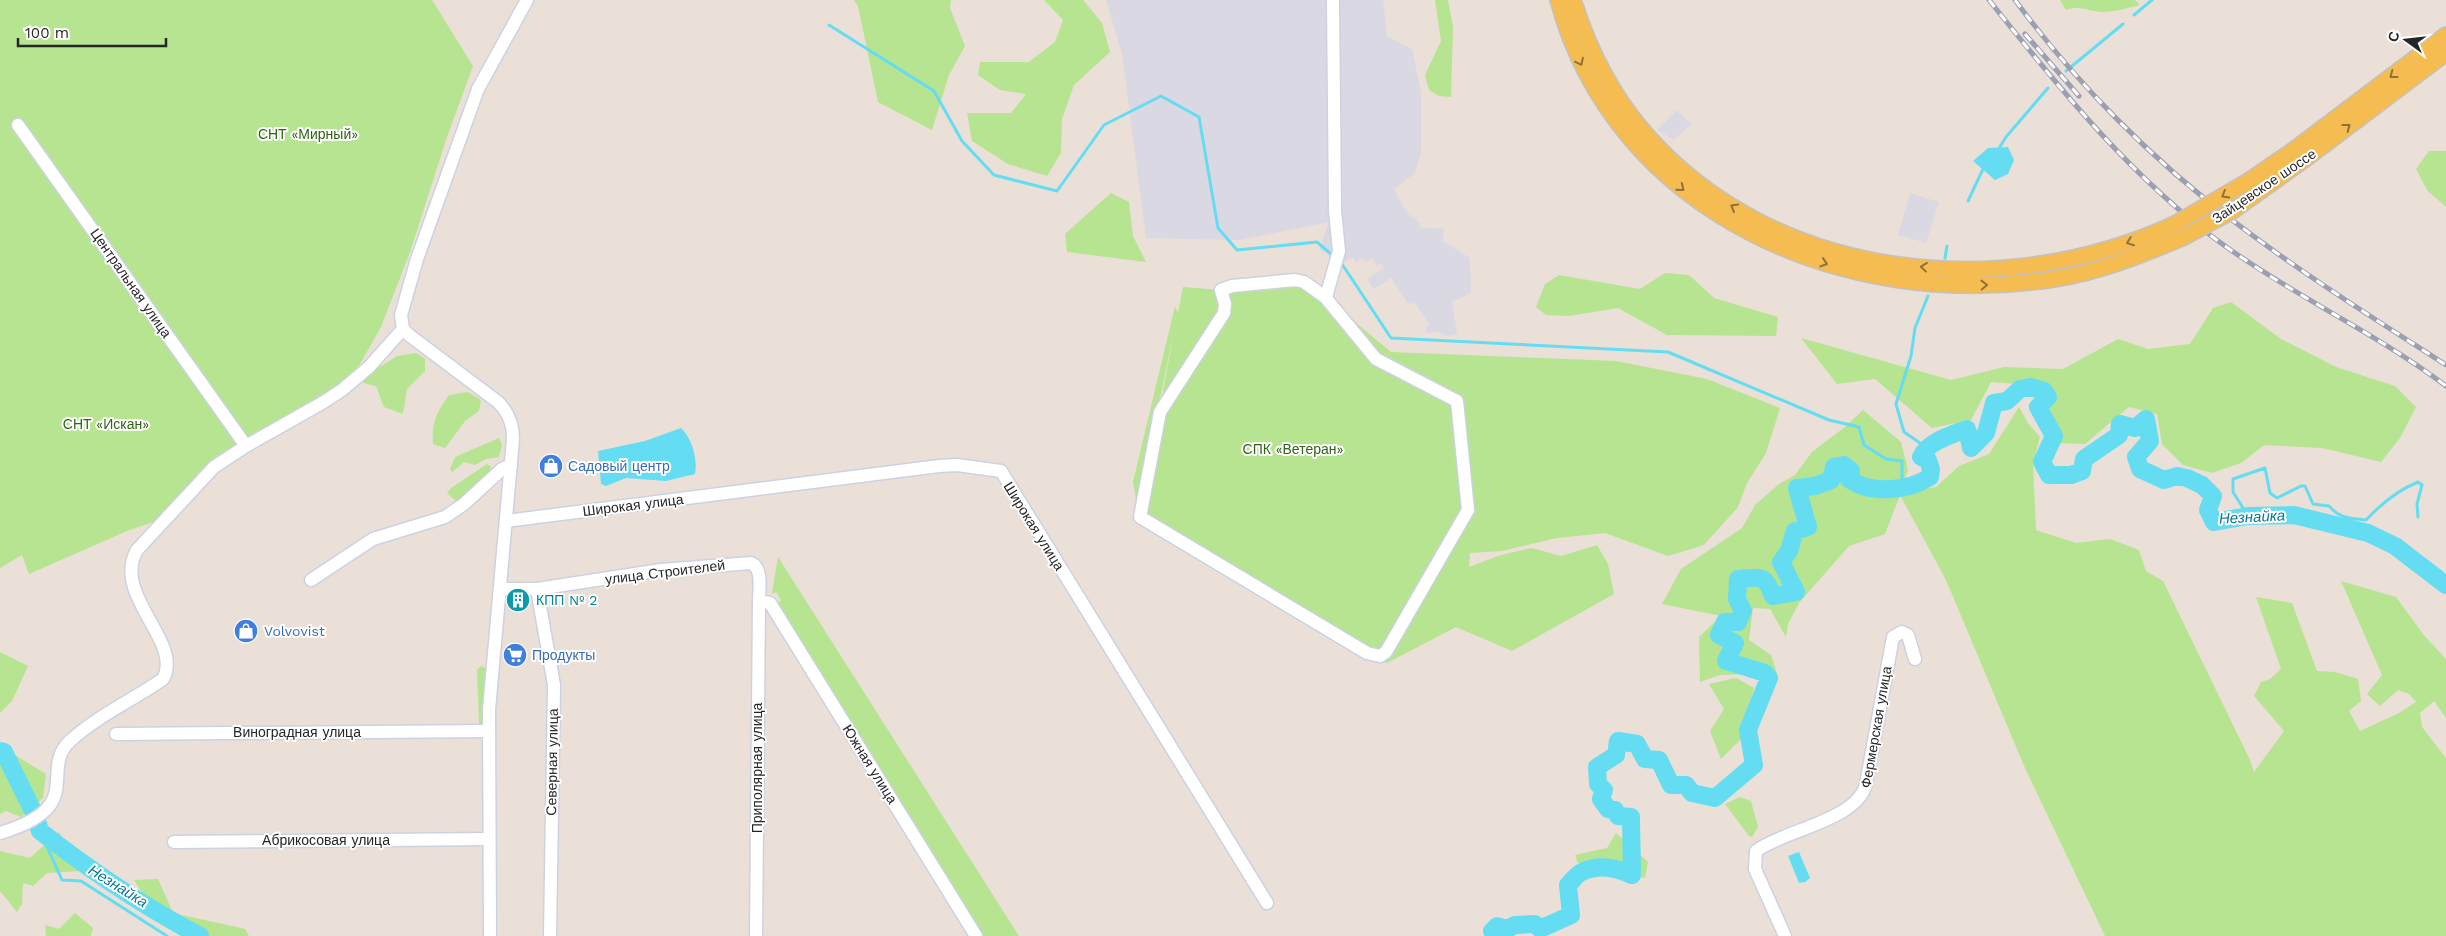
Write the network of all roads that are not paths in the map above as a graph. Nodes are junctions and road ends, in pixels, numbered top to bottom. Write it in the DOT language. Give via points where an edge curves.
graph roads {
  1 [pos="527,0"];
  2 [pos="1334,0"];
  3 [pos="1558,0"];
  4 [pos="1573,0"];
  5 [pos="2446,35"];
  6 [pos="2446,53"];
  7 [pos="18,125"];
  8 [pos="1326,297"];
  9 [pos="403,329"];
  10 [pos="245,443"];
  11 [pos="511,465"];
  12 [pos="506,520"];
  13 [pos="312,580"];
  14 [pos="537,589"];
  15 [pos="500,590"];
  16 [pos="759,601"];
  17 [pos="1915,659"];
  18 [pos="484,731"];
  19 [pos="116,734"];
  20 [pos="0,833"];
  21 [pos="484,839"];
  22 [pos="174,842"];
  23 [pos="1267,903"];
  24 [pos="490,936"];
  25 [pos="550,936"];
  26 [pos="756,936"];
  27 [pos="976,936"];
  28 [pos="1785,936"];
  1 -- 9 [label="street" via="470,108 405,295 401,314"];
  2 -- 8 [label="street" via="1335,211 1340,243"];
  3 -- 6 [label="main road, Зайцевское шоссе, one-way, bridge" via="1583,68 1608,110 1657,167 1684,191 1746,230 1789,251 1829,265 1897,280 1963,286 2056,278 2118,263 2197,231 2248,201"];
  5 -- 4 [label="main road, Зайцевское шоссе, one-way, bridge" via="2295,149 2235,190 2166,228 2112,249 2042,265 1966,270 1874,261 1810,243 1719,198 1682,170 1642,130 1609,83"];
  7 -- 10 [label="street, Центральная улица"];
  8 -- 8 [label="street" via="1304,282 1295,280 1221,290 1224,313 1160,412 1140,517 1367,653 1380,656 1386,652 1468,510 1457,401 1376,359"];
  9 -- 10 [label="street" via="369,367 342,390 322,404"];
  9 -- 11 [label="street" via="505,409 513,425"];
  10 -- 20 [label="street" via="214,468 132,558 130,577 168,659 169,666 163,679 70,741 59,756 49,806 20,826"];
  11 -- 12 [label="street"];
  11 -- 13 [label="street" via="445,517 373,539"];
  12 -- 15 [label="street"];
  12 -- 23 [label="street, Широкая улица" via="939,466 1001,471"];
  14 -- 15 [label="street, улица Строителей"];
  14 -- 16 [label="street, улица Строителей" via="661,570 751,563 758,570"];
  14 -- 25 [label="street, Северная улица" via="554,684"];
  15 -- 18 [label="street"];
  16 -- 26 [label="street, Приполярная улица"];
  16 -- 27 [label="street, Южная улица" via="770,603"];
  17 -- 28 [label="street, Фермерская улица" via="1908,636 1902,632 1893,637 1862,798 1840,814 1756,851 1755,869"];
  18 -- 19 [label="street, Виноградная улица"];
  18 -- 21 [label="street"];
  21 -- 22 [label="street, Абрикосовая улица"];
  21 -- 24 [label="street"];
}
